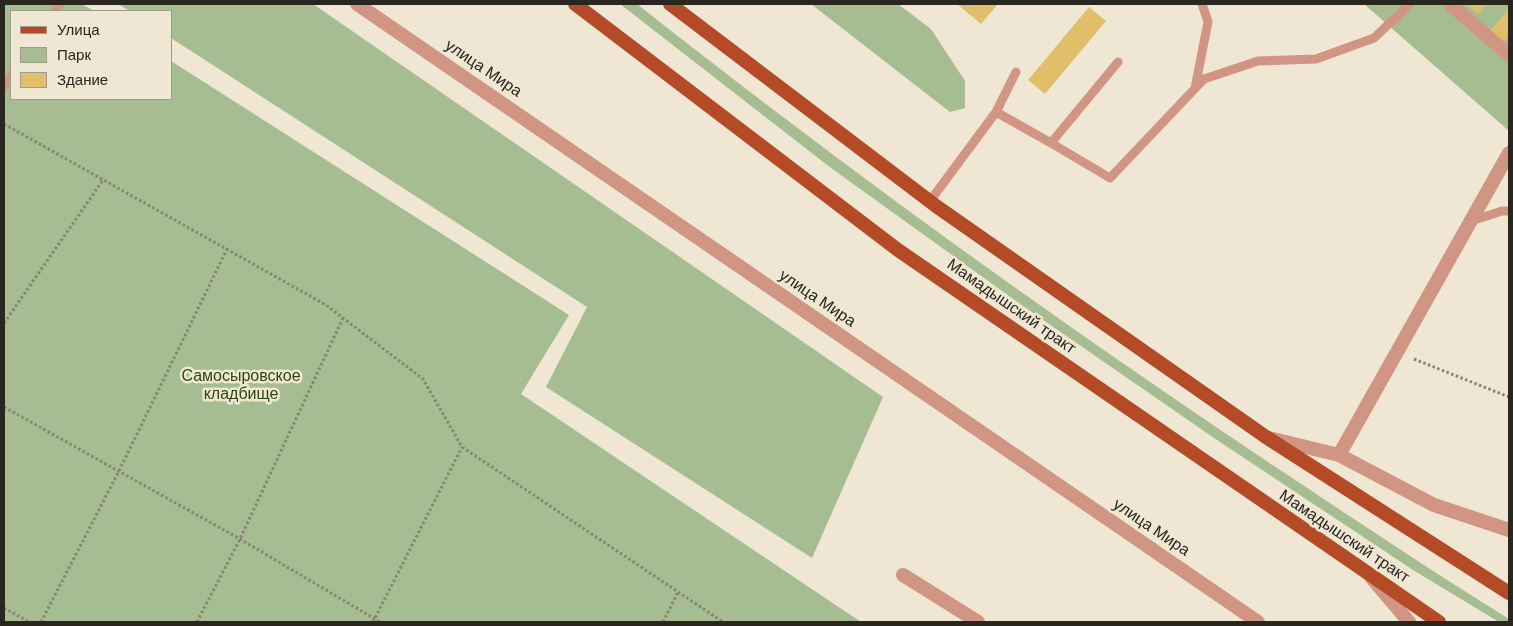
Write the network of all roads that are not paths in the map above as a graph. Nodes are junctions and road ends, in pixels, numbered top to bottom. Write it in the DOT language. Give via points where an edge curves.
graph roads {
  1 [pos="357,4"];
  2 [pos="575,4"];
  3 [pos="670,4"];
  4 [pos="1202,4"];
  5 [pos="1410,4"];
  6 [pos="1450,4"];
  7 [pos="1509,55"];
  8 [pos="1118,62"];
  9 [pos="1016,72"];
  10 [pos="1195,88"];
  11 [pos="996,112"];
  12 [pos="1051,143"];
  13 [pos="1509,153"];
  14 [pos="930,201"];
  15 [pos="1509,211"];
  16 [pos="1471,221"];
  17 [pos="1266,437"];
  18 [pos="1339,455"];
  19 [pos="1509,530"];
  20 [pos="903,575"];
  21 [pos="1370,577"];
  22 [pos="1509,593"];
  23 [pos="978,622"];
  24 [pos="1258,622"];
  25 [pos="1409,622"];
  26 [pos="1439,622"];
  1 -- 24 [label="street, улица Мира"];
  2 -- 21 [label="main road, Мамадышский тракт" via="898,250"];
  3 -- 14 [label="main road"];
  4 -- 10 [label="lane" via="1208,22"];
  5 -- 10 [label="lane" via="1374,38 1316,59 1258,60 1204,79"];
  6 -- 7 [label="street"];
  8 -- 12 [label="lane"];
  9 -- 11 [label="lane"];
  10 -- 12 [label="lane" via="1110,178"];
  11 -- 12 [label="lane"];
  11 -- 14 [label="lane"];
  13 -- 16 [label="street"];
  14 -- 17 [label="main road"];
  15 -- 16 [label="lane"];
  16 -- 18 [label="street"];
  17 -- 18 [label="street"];
  17 -- 22 [label="main road"];
  18 -- 19 [label="street" via="1434,505"];
  20 -- 23 [label="street"];
  21 -- 25 [label="street"];
  21 -- 26 [label="main road, Мамадышский тракт"];
}
